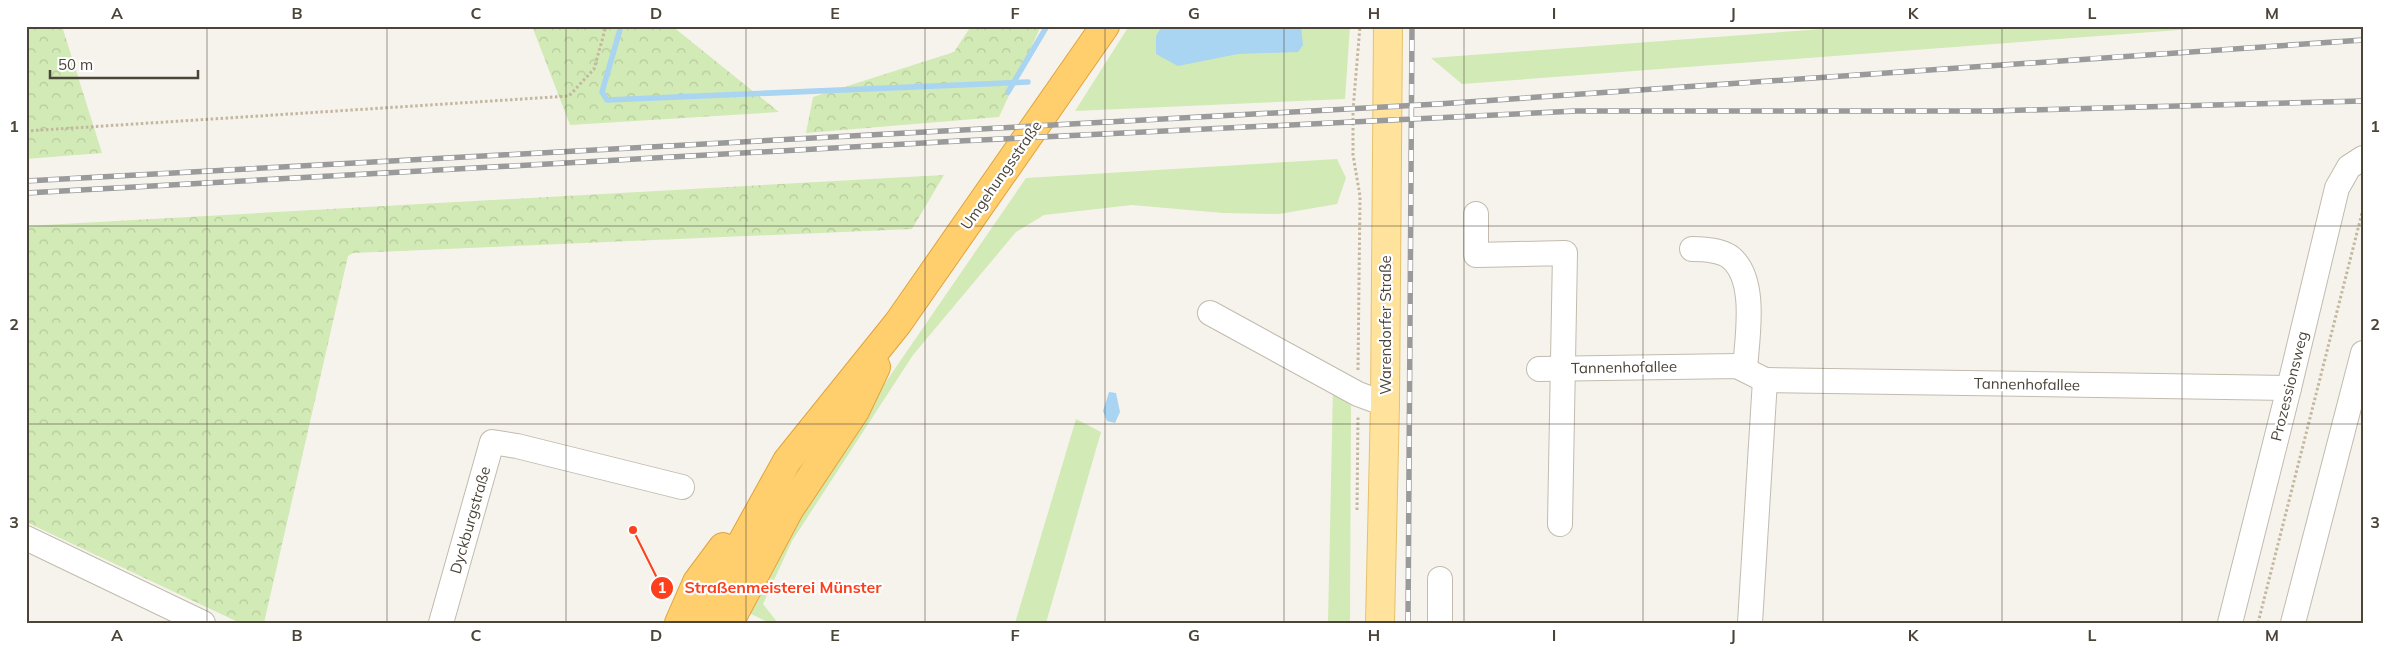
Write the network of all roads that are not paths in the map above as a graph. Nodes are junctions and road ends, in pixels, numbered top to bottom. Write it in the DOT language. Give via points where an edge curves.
graph roads {
  1 [pos="1105,26"];
  2 [pos="1388,26"];
  3 [pos="2363,158"];
  4 [pos="1476,214"];
  5 [pos="1692,249"];
  6 [pos="1210,313"];
  7 [pos="898,323"];
  8 [pos="2363,353"];
  9 [pos="1563,368"];
  10 [pos="1539,369"];
  11 [pos="1755,374"];
  12 [pos="2289,388"];
  13 [pos="1385,404"];
  14 [pos="787,461"];
  15 [pos="682,487"];
  16 [pos="1560,524"];
  17 [pos="26,538"];
  18 [pos="1440,579"];
  19 [pos="203,623"];
  20 [pos="441,623"];
  21 [pos="679,623"];
  22 [pos="702,623"];
  23 [pos="729,623"];
  24 [pos="1380,623"];
  25 [pos="1440,623"];
  26 [pos="1750,623"];
  27 [pos="2230,623"];
  28 [pos="2293,623"];
  1 -- 7 [label="highway, Umgehungsstraße"];
  2 -- 13 [label="main road, Warendorfer Straße"];
  3 -- 12 [label="street, Prozessionsweg" via="2349,166 2337,188"];
  4 -- 9 [label="street" via="1476,255 1566,253"];
  5 -- 11 [label="street" via="1708,249 1730,257 1743,274 1748,294"];
  6 -- 13 [label="street" via="1358,394"];
  7 -- 14 [label="highway, Umgehungsstraße"];
  7 -- 23 [label="highway, Umgehungsstraße" via="855,411 789,510"];
  8 -- 28 [label="street"];
  9 -- 10 [label="street, Tannenhofallee"];
  9 -- 11 [label="street, Tannenhofallee" via="1737,366"];
  9 -- 16 [label="street"];
  11 -- 12 [label="street, Tannenhofallee"];
  11 -- 26 [label="street"];
  12 -- 27 [label="street, Prozessionsweg"];
  13 -- 24 [label="main road, Warendorfer Straße"];
  14 -- 21 [label="highway" via="696,582"];
  14 -- 22 [label="highway, Umgehungsstraße" via="715,591"];
  15 -- 20 [label="street, Dyckburgstraße" via="492,442"];
  17 -- 19 [label="street"];
  18 -- 25 [label="street"];
}
